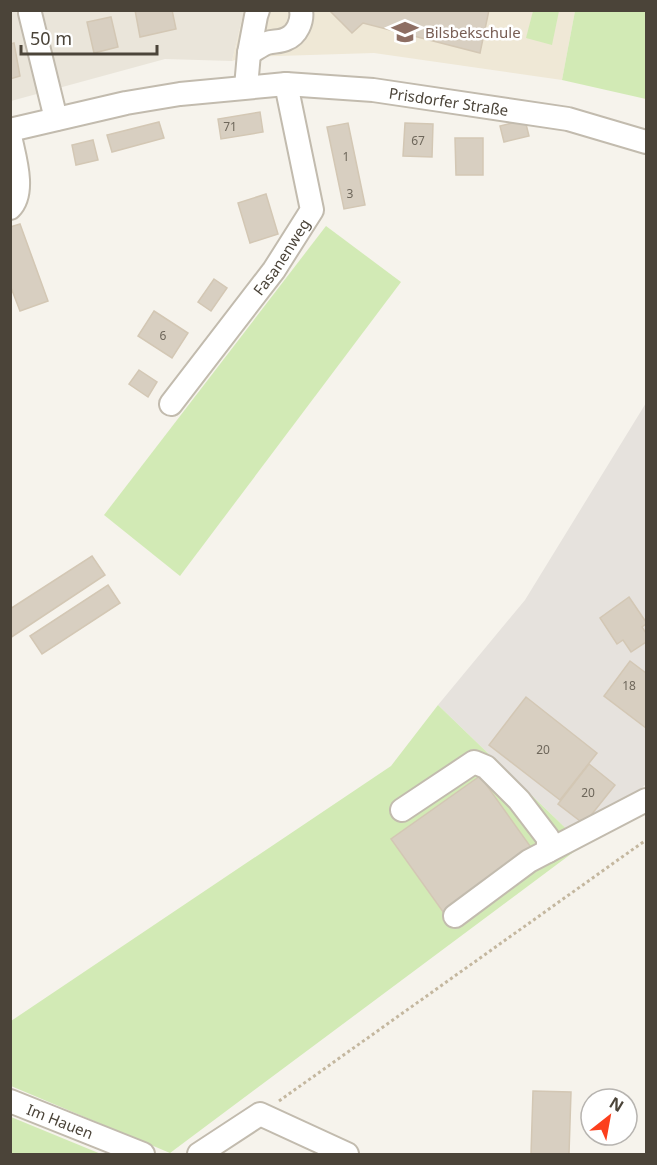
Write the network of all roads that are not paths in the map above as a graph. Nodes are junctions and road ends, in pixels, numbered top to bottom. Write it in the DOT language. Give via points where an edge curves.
graph roads {
  1 [pos="258,10"];
  2 [pos="302,10"];
  3 [pos="27,14"];
  4 [pos="249,56"];
  5 [pos="286,84"];
  6 [pos="246,87"];
  7 [pos="56,119"];
  8 [pos="10,130"];
  9 [pos="10,136"];
  10 [pos="646,142"];
  11 [pos="10,208"];
  12 [pos="171,405"];
  13 [pos="646,800"];
  14 [pos="402,810"];
  15 [pos="548,851"];
  16 [pos="455,916"];
  17 [pos="10,1101"];
  18 [pos="142,1155"];
  19 [pos="199,1155"];
  20 [pos="347,1155"];
  1 -- 4 [label="street"];
  2 -- 4 [label="street" via="301,23 288,39 266,44"];
  3 -- 7 [label="street"];
  4 -- 6 [label="street"];
  5 -- 6 [label="street, Prisdorfer Straße"];
  5 -- 10 [label="street, Prisdorfer Straße" via="373,90 568,119"];
  5 -- 12 [label="street, Fasanenweg" via="312,210 274,270"];
  6 -- 7 [label="street, Prisdorfer Straße" via="126,103"];
  7 -- 8 [label="street, Prisdorfer Straße"];
  9 -- 11 [label="street" via="18,179 18,192"];
  13 -- 15 [label="street"];
  14 -- 15 [label="street" via="474,762 486,767 519,800 548,838"];
  15 -- 16 [label="street"];
  17 -- 18 [label="street, Im Hauen"];
  19 -- 20 [label="street" via="260,1114"];
}
